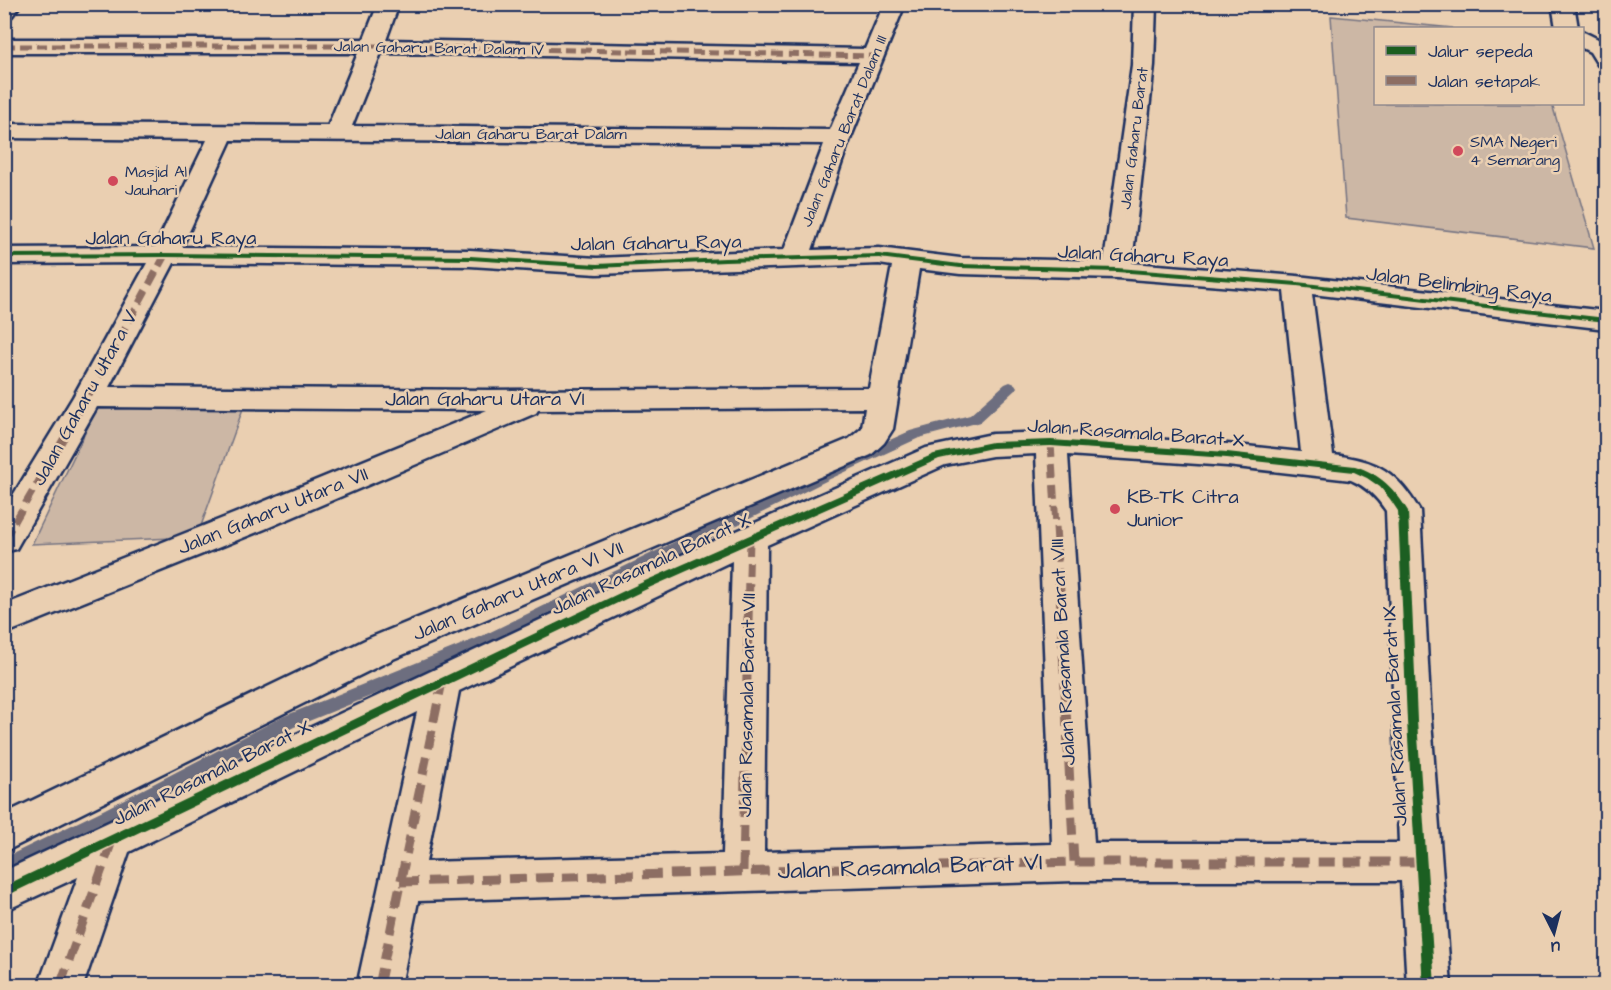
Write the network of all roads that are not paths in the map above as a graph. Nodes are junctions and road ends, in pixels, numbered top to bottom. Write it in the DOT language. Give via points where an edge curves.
graph roads {
  1 [pos="10,4"];
  2 [pos="389,4"];
  3 [pos="895,4"];
  4 [pos="1145,4"];
  5 [pos="1563,4"];
  6 [pos="4,11"];
  7 [pos="1566,27"];
  8 [pos="1584,39"];
  9 [pos="4,46"];
  10 [pos="374,46"];
  11 [pos="874,56"];
  12 [pos="1606,60"];
  13 [pos="4,131"];
  14 [pos="222,133"];
  15 [pos="337,133"];
  16 [pos="840,136"];
  17 [pos="165,255"];
  18 [pos="4,256"];
  19 [pos="795,258"];
  20 [pos="907,259"];
  21 [pos="1117,270"];
  22 [pos="1303,285"];
  23 [pos="1606,320"];
  24 [pos="88,397"];
  25 [pos="883,398"];
  26 [pos="541,399"];
  27 [pos="1051,443"];
  28 [pos="1318,464"];
  29 [pos="1355,469"];
  30 [pos="750,538"];
  31 [pos="4,540"];
  32 [pos="4,620"];
  33 [pos="442,682"];
  34 [pos="4,834"];
  35 [pos="112,840"];
  36 [pos="1074,862"];
  37 [pos="1421,862"];
  38 [pos="743,871"];
  39 [pos="400,882"];
  40 [pos="4,892"];
  41 [pos="60,986"];
  42 [pos="379,986"];
  43 [pos="1429,986"];
  1 -- 6 [label="street"];
  2 -- 10 [label="street"];
  3 -- 11 [label="street, Jalan Gaharu Barat Dalam III"];
  4 -- 21 [label="street, Jalan Gaharu Barat" via="1143,65"];
  5 -- 7 [label="street"];
  8 -- 12 [label="street" via="1599,48"];
  9 -- 10 [label="street, Jalan Gaharu Barat Dalam IV"];
  10 -- 11 [label="street, Jalan Gaharu Barat Dalam IV"];
  10 -- 15 [label="street"];
  11 -- 16 [label="street, Jalan Gaharu Barat Dalam III"];
  13 -- 14 [label="street, Jalan Gaharu Barat Dalam"];
  14 -- 15 [label="street, Jalan Gaharu Barat Dalam"];
  14 -- 17 [label="street"];
  15 -- 16 [label="street, Jalan Gaharu Barat Dalam"];
  16 -- 19 [label="street, Jalan Gaharu Barat Dalam III"];
  17 -- 18 [label="street, Jalan Gaharu Raya"];
  17 -- 19 [label="street, Jalan Gaharu Raya" via="470,258 597,266"];
  17 -- 24 [label="street, Jalan Gaharu Utara V"];
  19 -- 20 [label="street, Jalan Gaharu Raya"];
  20 -- 21 [label="street, Jalan Gaharu Raya" via="960,266"];
  20 -- 25 [label="street, Jalan Gaharu Utara VI VII"];
  21 -- 22 [label="street, Jalan Gaharu Raya"];
  22 -- 23 [label="street, Jalan Belimbing Raya"];
  22 -- 28 [label="street"];
  24 -- 26 [label="street, Jalan Gaharu Utara VI"];
  24 -- 31 [label="street, Jalan Gaharu Utara V"];
  25 -- 26 [label="street, Jalan Gaharu Utara VI"];
  25 -- 34 [label="street, Jalan Gaharu Utara VI VII" via="877,429 860,447 380,649"];
  26 -- 32 [label="street, Jalan Gaharu Utara VII"];
  27 -- 28 [label="street, Jalan Rasamala Barat X"];
  27 -- 30 [label="street, Jalan Rasamala Barat X" via="992,445 937,456"];
  27 -- 36 [label="street, Jalan Rasamala Barat VIII"];
  28 -- 29 [label="street, Jalan Rasamala Barat X"];
  29 -- 37 [label="street, Jalan Rasamala Barat IX" via="1371,474 1387,487 1403,510"];
  30 -- 33 [label="street, Jalan Rasamala Barat X"];
  30 -- 38 [label="street, Jalan Rasamala Barat VII"];
  33 -- 35 [label="street, Jalan Rasamala Barat X"];
  33 -- 39 [label="street"];
  35 -- 40 [label="street, Jalan Rasamala Barat X"];
  35 -- 41 [label="street"];
  36 -- 37 [label="street, Jalan Rasamala Barat VI"];
  36 -- 38 [label="street, Jalan Rasamala Barat VI"];
  37 -- 43 [label="street, Jalan Rasamala Barat IX"];
  38 -- 39 [label="street, Jalan Rasamala Barat VI"];
  39 -- 42 [label="street"];
}
